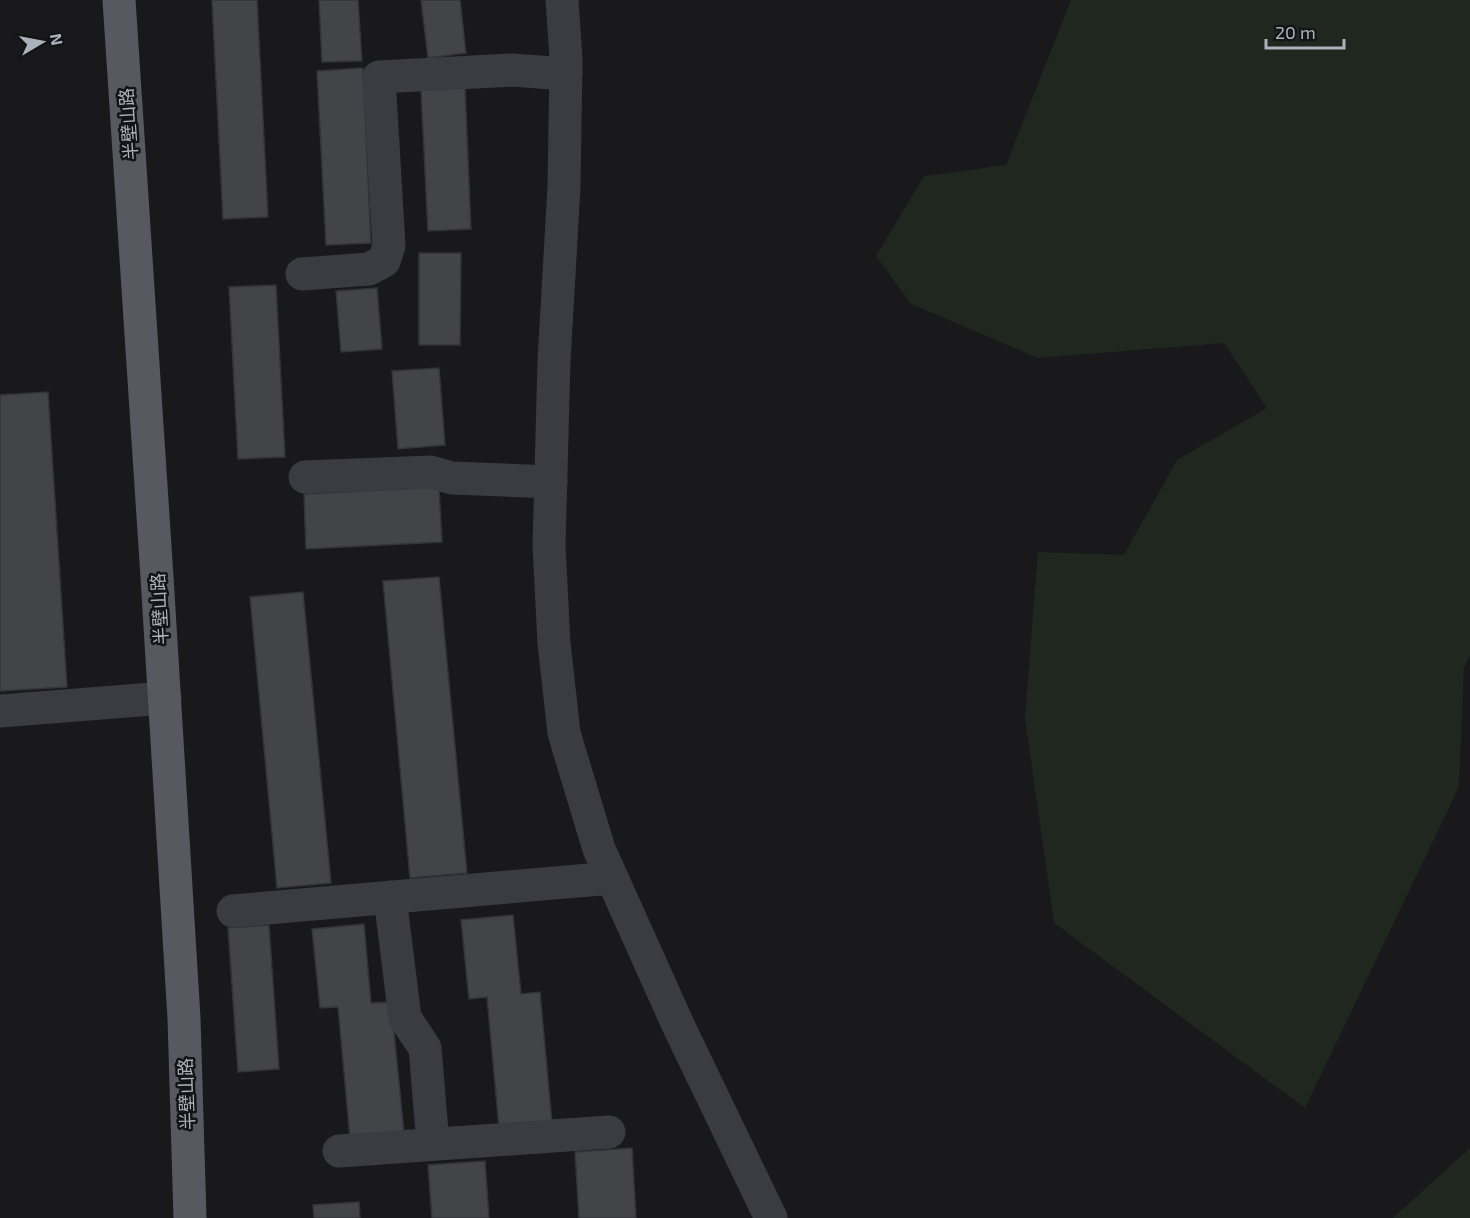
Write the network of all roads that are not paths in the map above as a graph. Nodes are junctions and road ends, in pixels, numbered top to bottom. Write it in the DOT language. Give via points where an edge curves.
graph roads {
  1 [pos="119,0"];
  2 [pos="562,0"];
  3 [pos="566,74"];
  4 [pos="302,274"];
  5 [pos="305,477"];
  6 [pos="550,482"];
  7 [pos="165,698"];
  8 [pos="0,711"];
  9 [pos="612,878"];
  10 [pos="390,897"];
  11 [pos="233,911"];
  12 [pos="609,1132"];
  13 [pos="433,1144"];
  14 [pos="339,1151"];
  15 [pos="190,1218"];
  16 [pos="771,1218"];
  1 -- 7 [label="main road, 半壁山路"];
  2 -- 3 [label="street"];
  3 -- 4 [label="street" via="512,70 379,77 389,246 384,261 369,269"];
  3 -- 6 [label="street"];
  5 -- 6 [label="street" via="431,472 452,478"];
  6 -- 9 [label="street" via="554,643 564,733 599,849"];
  7 -- 8 [label="street"];
  7 -- 15 [label="main road, 半壁山路" via="184,1018"];
  9 -- 10 [label="street"];
  9 -- 16 [label="street"];
  10 -- 11 [label="street"];
  10 -- 13 [label="street" via="405,1018 425,1048"];
  12 -- 13 [label="street"];
  13 -- 14 [label="street"];
}
